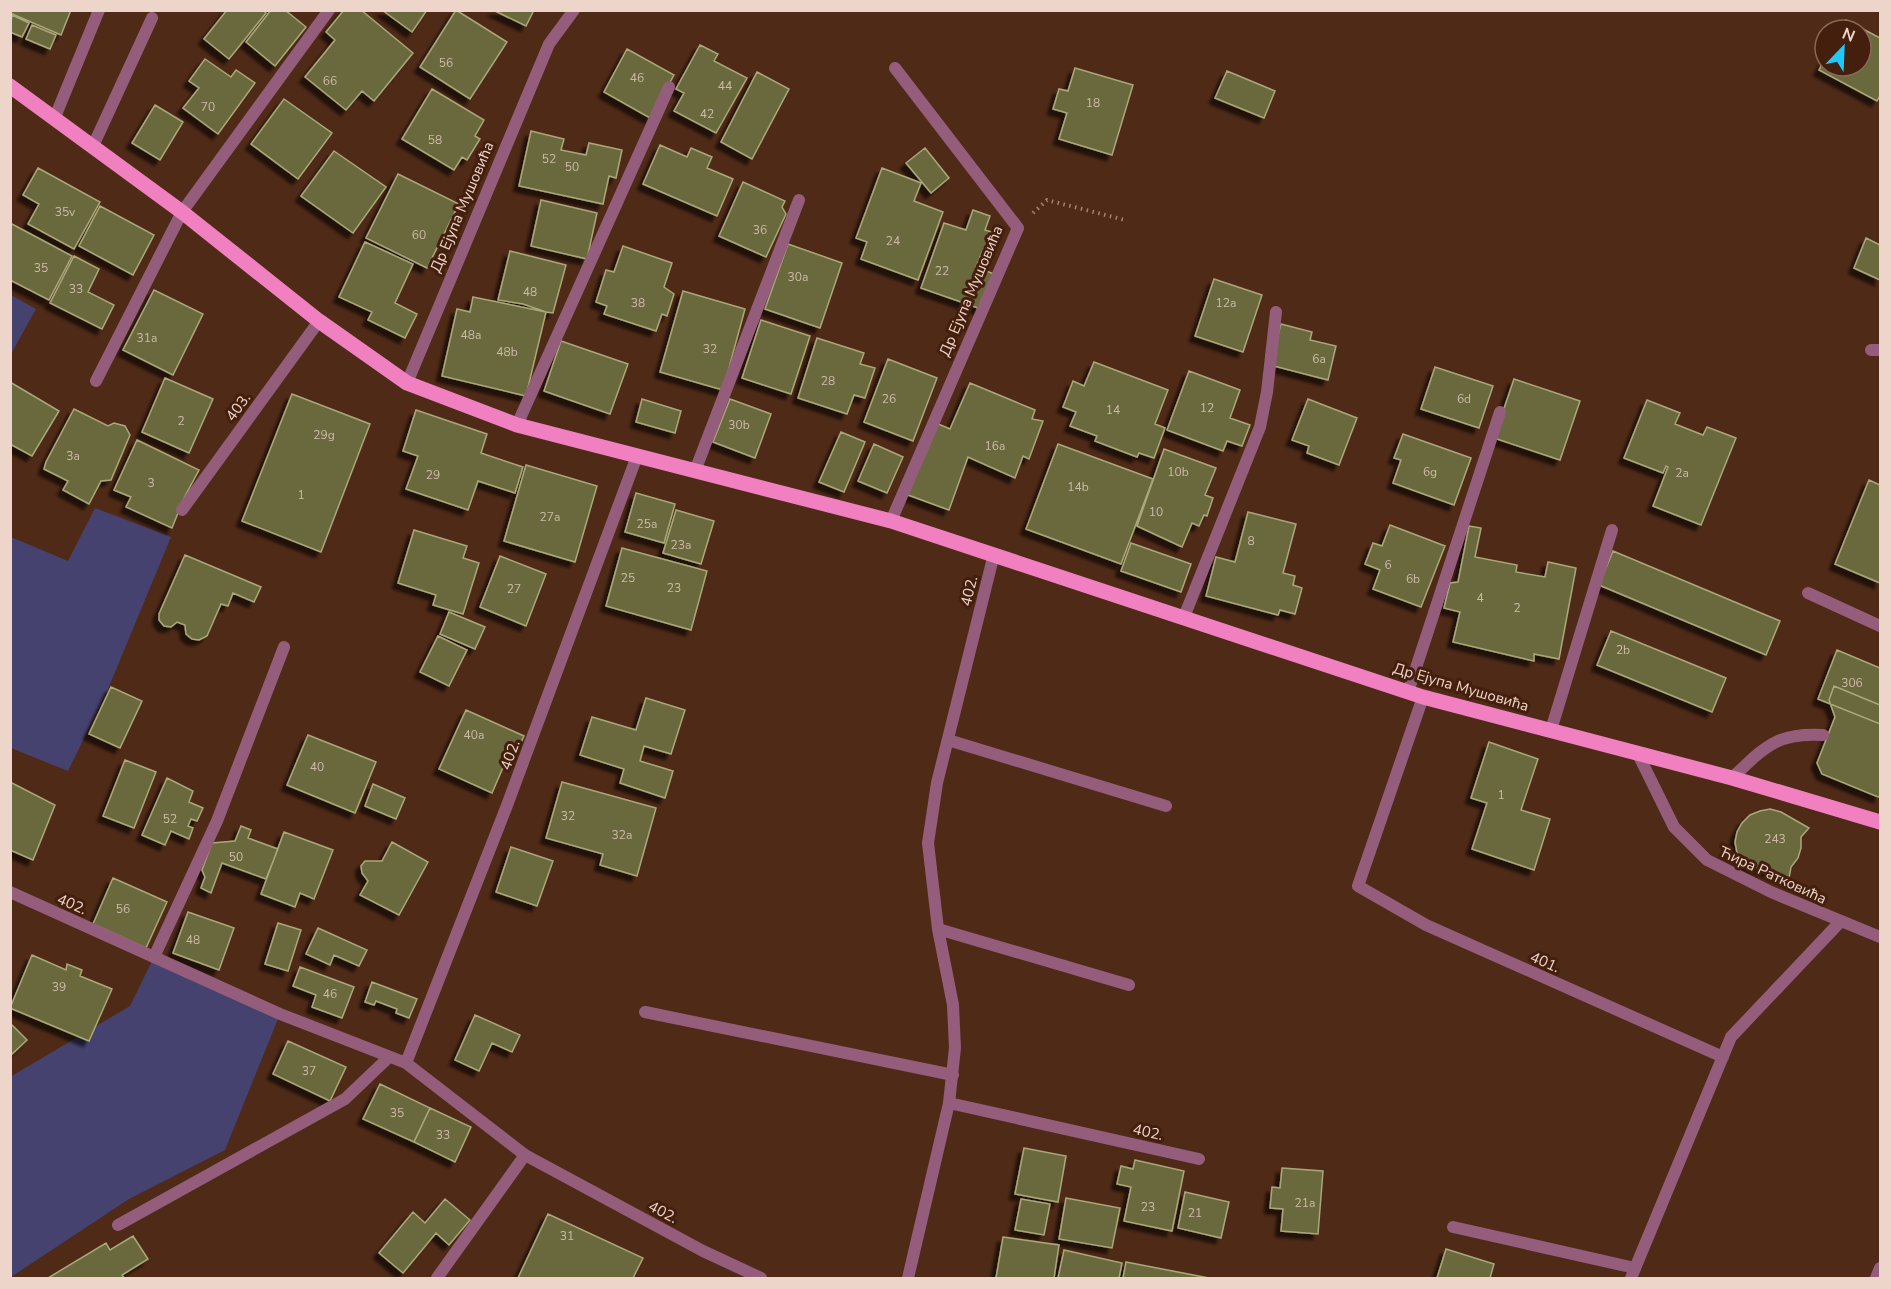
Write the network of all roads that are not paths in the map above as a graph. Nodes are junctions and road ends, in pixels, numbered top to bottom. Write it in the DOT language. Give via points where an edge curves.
graph roads {
  1 [pos="99,10"];
  2 [pos="329,10"];
  3 [pos="574,10"];
  4 [pos="152,18"];
  5 [pos="895,68"];
  6 [pos="10,86"];
  7 [pos="669,87"];
  8 [pos="55,117"];
  9 [pos="93,146"];
  10 [pos="799,200"];
  11 [pos="182,213"];
  12 [pos="1276,312"];
  13 [pos="319,321"];
  14 [pos="96,381"];
  15 [pos="407,383"];
  16 [pos="1500,412"];
  17 [pos="517,425"];
  18 [pos="637,456"];
  19 [pos="695,471"];
  20 [pos="182,510"];
  21 [pos="891,521"];
  22 [pos="1612,530"];
  23 [pos="994,554"];
  24 [pos="1808,593"];
  25 [pos="1184,617"];
  26 [pos="1881,626"];
  27 [pos="284,647"];
  28 [pos="1415,694"];
  29 [pos="1551,730"];
  30 [pos="1823,735"];
  31 [pos="948,740"];
  32 [pos="1637,752"];
  33 [pos="1732,778"];
  34 [pos="1166,806"];
  35 [pos="1881,822"];
  36 [pos="10,892"];
  37 [pos="1840,922"];
  38 [pos="938,929"];
  39 [pos="1881,937"];
  40 [pos="154,957"];
  41 [pos="1129,985"];
  42 [pos="645,1012"];
  43 [pos="389,1057"];
  44 [pos="1723,1057"];
  45 [pos="406,1063"];
  46 [pos="953,1075"];
  47 [pos="949,1103"];
  48 [pos="525,1155"];
  49 [pos="1199,1159"];
  50 [pos="118,1226"];
  51 [pos="1453,1227"];
  52 [pos="1881,1268"];
  53 [pos="1633,1273"];
  54 [pos="438,1278"];
  55 [pos="761,1278"];
  56 [pos="908,1278"];
  57 [pos="1876,1278"];
  1 -- 8 [label="street"];
  2 -- 11 [label="street"];
  3 -- 15 [label="street, Др Ејупа Мушовића" via="549,44"];
  4 -- 9 [label="street"];
  5 -- 21 [label="street, Др Ејупа Мушовића" via="1018,228"];
  6 -- 8 [label="main road, Др Ејупа Мушовића"];
  7 -- 17 [label="street"];
  8 -- 9 [label="main road, Др Ејупа Мушовића"];
  9 -- 11 [label="main road, Др Ејупа Мушовића"];
  10 -- 19 [label="street"];
  11 -- 13 [label="main road, Др Ејупа Мушовића"];
  11 -- 14 [label="street"];
  12 -- 25 [label="street" via="1268,392 1260,427"];
  13 -- 15 [label="main road, Др Ејупа Мушовића"];
  13 -- 20 [label="street, 403."];
  15 -- 17 [label="main road, Др Ејупа Мушовића"];
  16 -- 28 [label="street"];
  17 -- 18 [label="main road, Др Ејупа Мушовића"];
  18 -- 19 [label="main road, Др Ејупа Мушовића"];
  18 -- 45 [label="street, 402."];
  19 -- 21 [label="main road, Др Ејупа Мушовића"];
  21 -- 23 [label="main road, Др Ејупа Мушовића"];
  22 -- 29 [label="street"];
  23 -- 25 [label="main road, Др Ејупа Мушовића"];
  23 -- 31 [label="street, 402."];
  24 -- 26 [label="street"];
  25 -- 28 [label="main road, Др Ејупа Мушовића"];
  27 -- 40 [label="street" via="217,821"];
  28 -- 29 [label="main road, Др Ејупа Мушовића"];
  28 -- 44 [label="street, 401." via="1358,886 1426,926"];
  29 -- 32 [label="main road, Др Ејупа Мушовића"];
  30 -- 33 [label="street" via="1784,737"];
  31 -- 34 [label="street"];
  31 -- 38 [label="street, 402." via="928,843"];
  32 -- 33 [label="main road, Др Ејупа Мушовића"];
  32 -- 37 [label="street, Ћира Ратковића" via="1674,827 1707,860"];
  33 -- 35 [label="main road, Др Ејупа Мушовића"];
  36 -- 40 [label="street, 402."];
  37 -- 39 [label="street, Ћира Ратковића"];
  37 -- 44 [label="street" via="1731,1037"];
  38 -- 41 [label="street"];
  38 -- 46 [label="street, 402." via="953,1005"];
  40 -- 43 [label="street, 402." via="280,1014"];
  42 -- 46 [label="street"];
  43 -- 45 [label="street, 402."];
  43 -- 50 [label="street" via="345,1099"];
  44 -- 53 [label="street"];
  45 -- 48 [label="street, 402."];
  46 -- 47 [label="street, 402."];
  47 -- 49 [label="street, 402."];
  47 -- 56 [label="street, 402."];
  48 -- 54 [label="street"];
  48 -- 55 [label="street, 402."];
  51 -- 53 [label="street"];
  52 -- 57 [label="street"];
}
